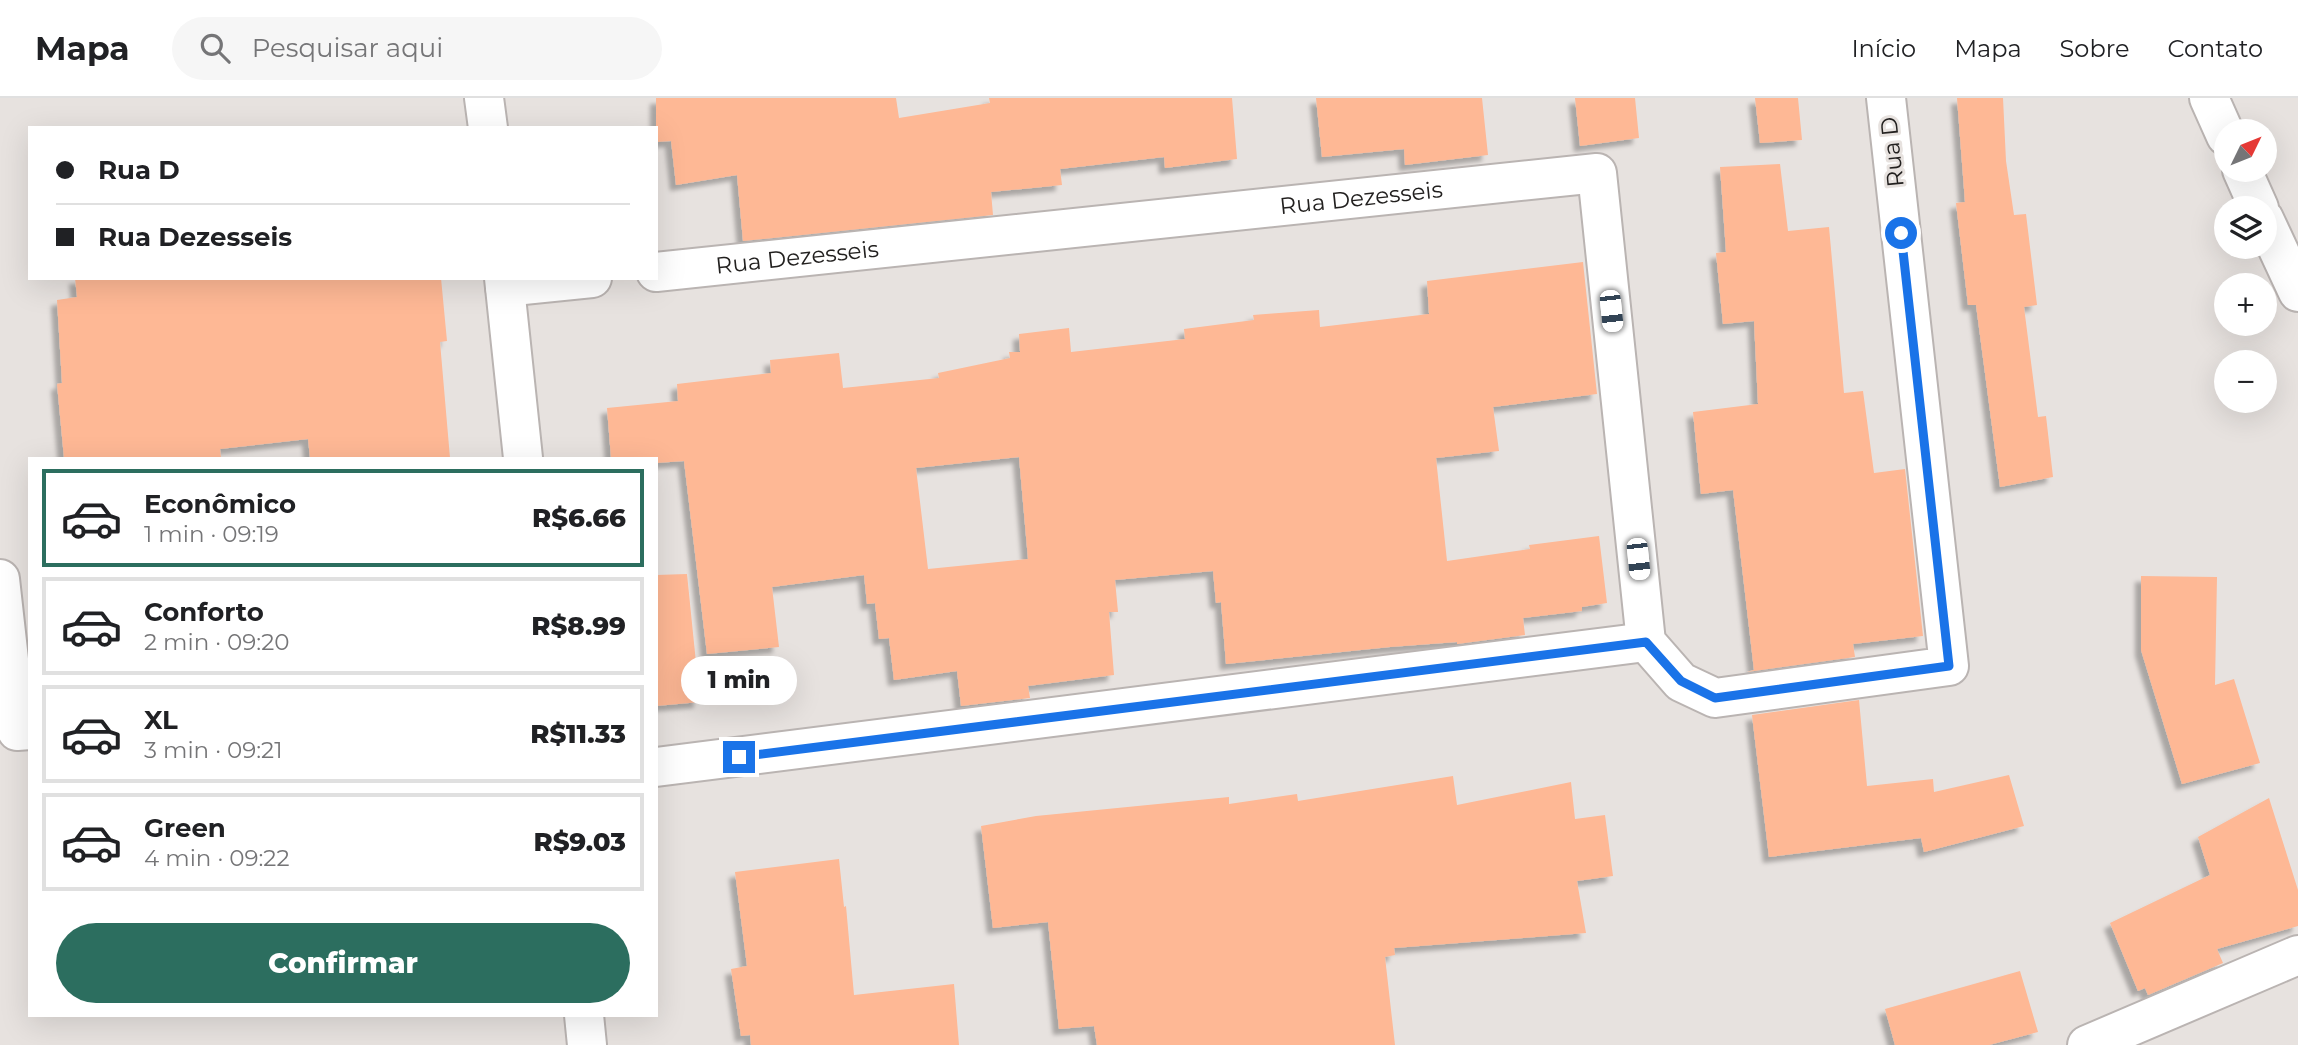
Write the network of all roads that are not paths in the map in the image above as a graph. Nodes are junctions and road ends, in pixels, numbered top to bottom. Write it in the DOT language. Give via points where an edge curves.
graph roads {
  1 [pos="484,98"];
  2 [pos="1886,98"];
  3 [pos="2209,98"];
  4 [pos="2218,119"];
  5 [pos="488,126"];
  6 [pos="2277,247"];
  7 [pos="658,272"];
  8 [pos="557,280"];
  9 [pos="504,283"];
  10 [pos="2298,292"];
  11 [pos="523,457"];
  12 [pos="0,579"];
  13 [pos="1646,642"];
  14 [pos="28,730"];
  15 [pos="658,767"];
  16 [pos="2298,955"];
  17 [pos="584,1017"];
  18 [pos="587,1045"];
  19 [pos="2087,1045"];
  1 -- 5 [label="street"];
  2 -- 13 [label="street, Rua D" via="1949,666 1715,698 1681,681"];
  3 -- 4 [label="street"];
  6 -- 10 [label="street"];
  7 -- 13 [label="street, Rua Dezesseis" via="1597,173"];
  8 -- 9 [label="street"];
  9 -- 11 [label="street"];
  12 -- 14 [label="street" via="17,731"];
  13 -- 15 [label="street"];
  16 -- 19 [label="street"];
  17 -- 18 [label="street"];
}
